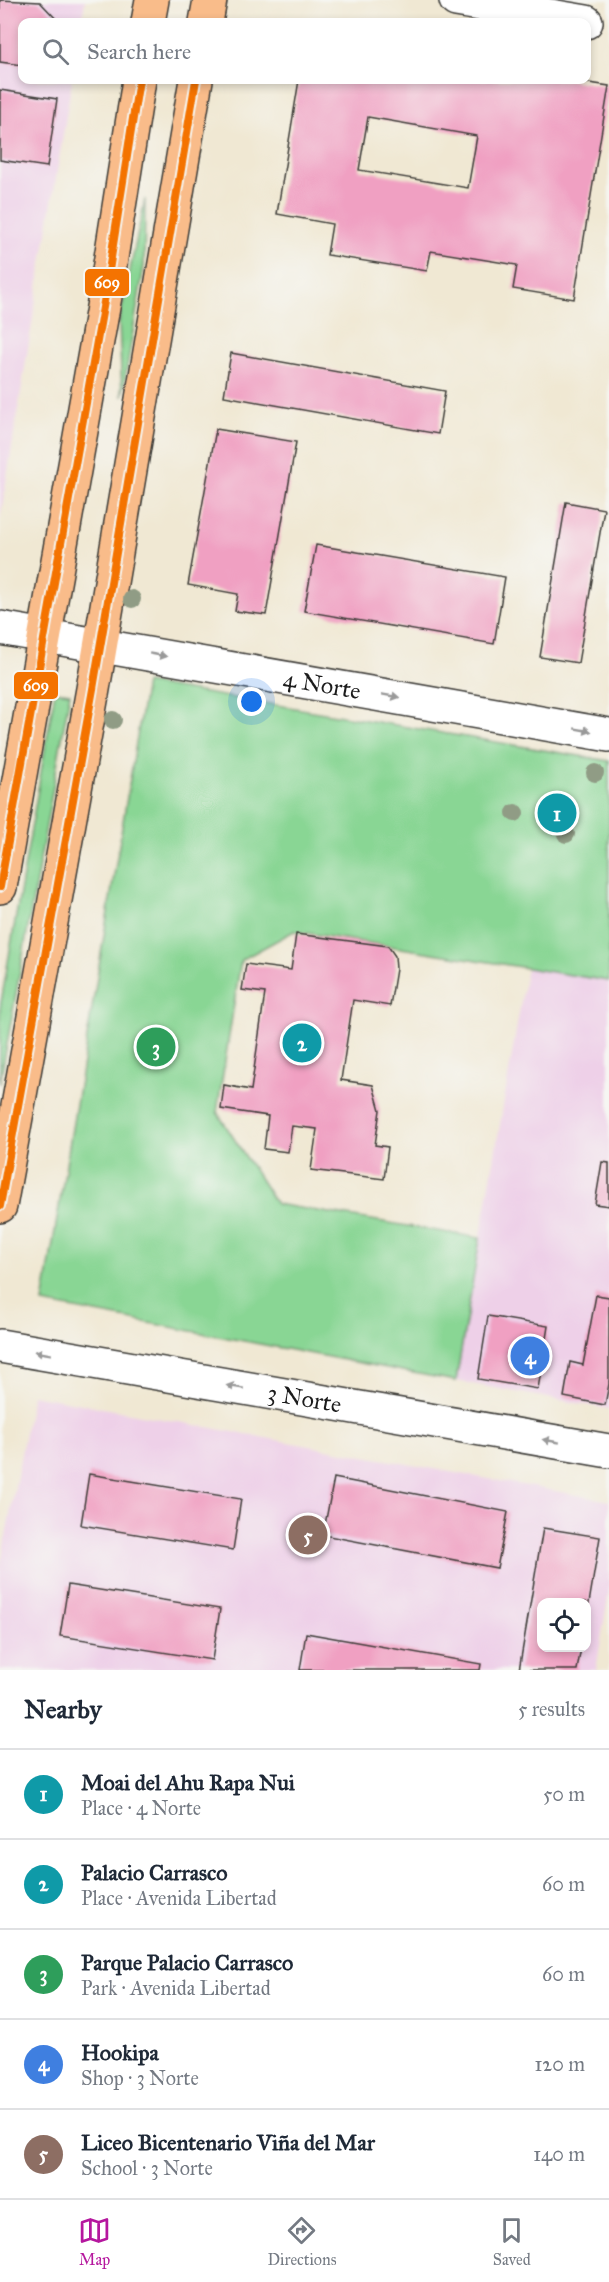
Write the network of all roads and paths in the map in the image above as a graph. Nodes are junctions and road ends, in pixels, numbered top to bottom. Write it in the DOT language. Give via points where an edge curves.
graph roads {
  1 [pos="152,0"];
  2 [pos="210,0"];
  3 [pos="456,0"];
  4 [pos="149,18"];
  5 [pos="207,18"];
  6 [pos="558,18"];
  7 [pos="591,24"];
  8 [pos="609,27"];
  9 [pos="138,84"];
  10 [pos="195,84"];
  11 [pos="0,628"];
  12 [pos="44,636"];
  13 [pos="100,646"];
  14 [pos="609,735"];
  15 [pos="0,886"];
  16 [pos="0,1206"];
  17 [pos="0,1346"];
  18 [pos="609,1451"];
  1 -- 4 [label="main road"];
  2 -- 5 [label="main road"];
  3 -- 6 [label="street"];
  7 -- 8 [label="street"];
  9 -- 12 [label="main road"];
  10 -- 13 [label="main road"];
  11 -- 12 [label="street, 4 Norte"];
  12 -- 13 [label="street, 4 Norte"];
  12 -- 15 [label="main road"];
  13 -- 14 [label="street, 4 Norte, one-way"];
  13 -- 16 [label="main road"];
  18 -- 17 [label="street, 3 Norte, one-way"];
}
